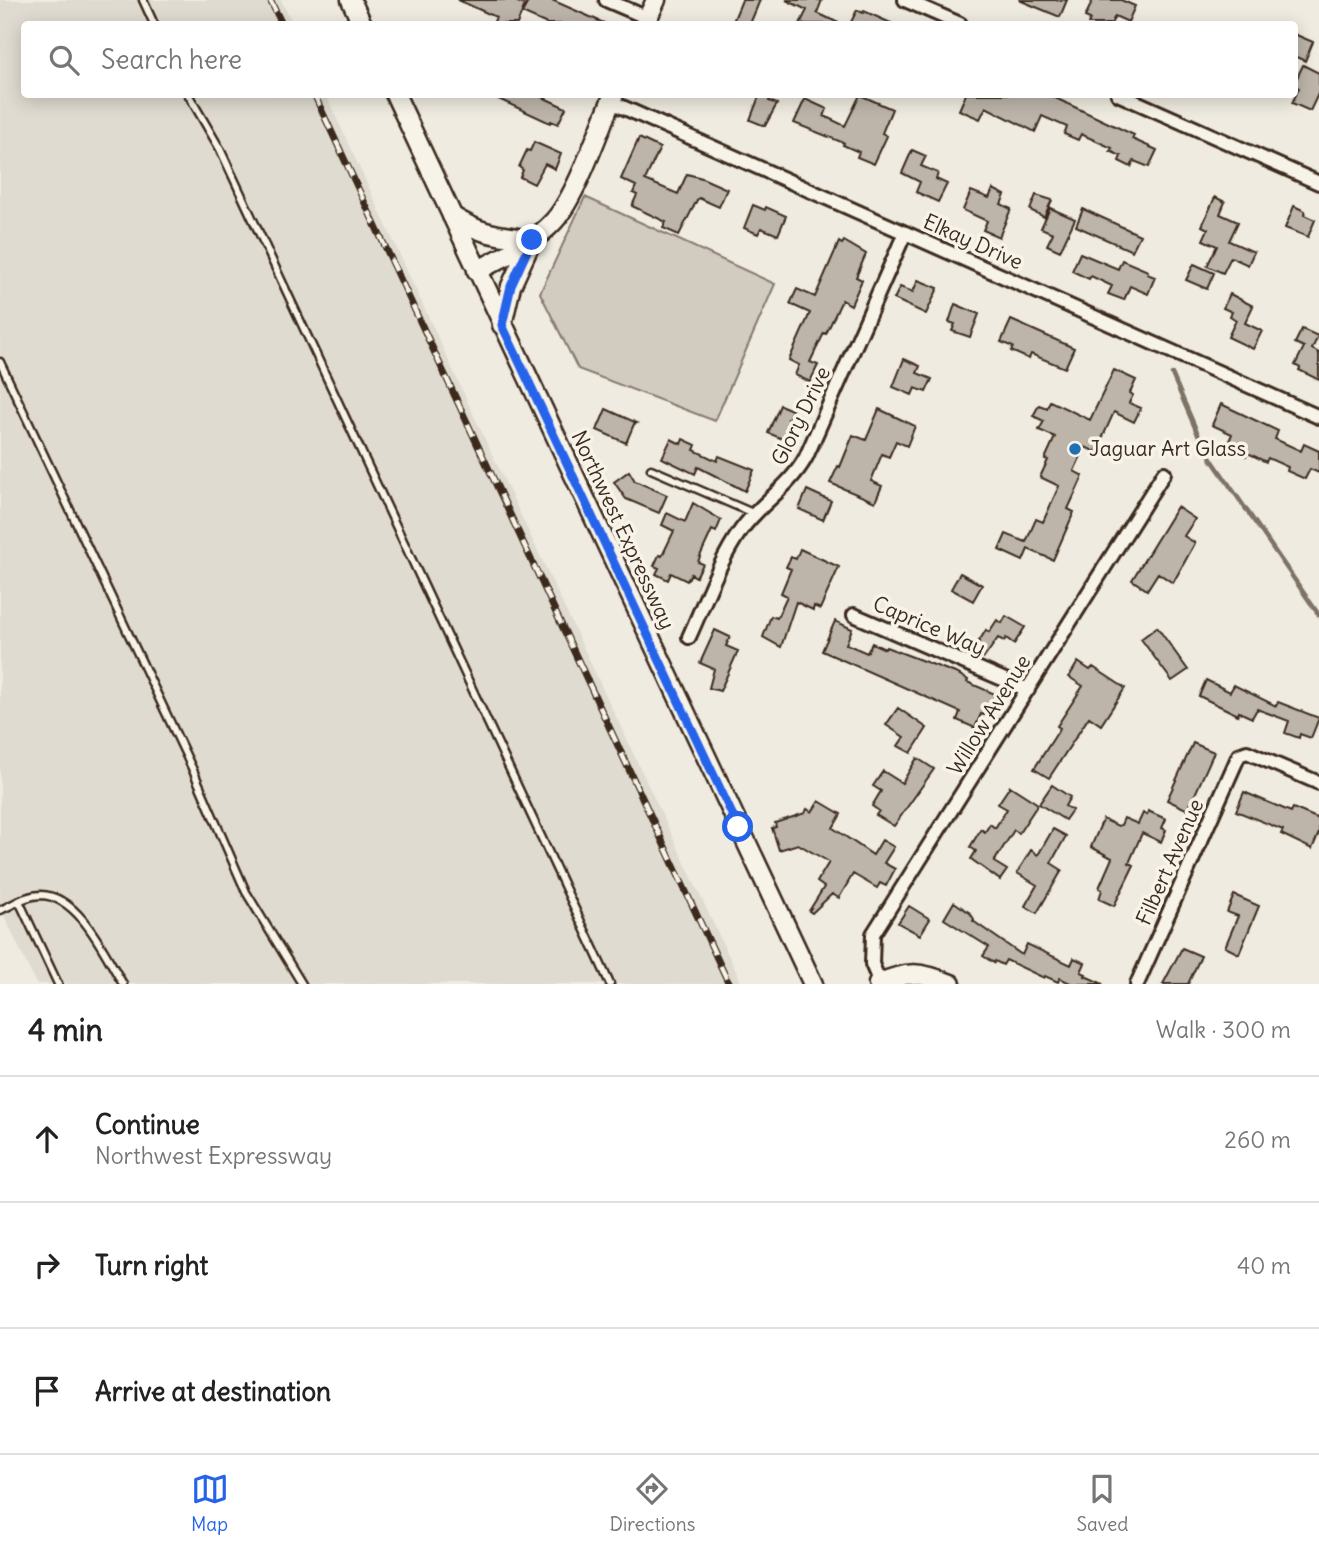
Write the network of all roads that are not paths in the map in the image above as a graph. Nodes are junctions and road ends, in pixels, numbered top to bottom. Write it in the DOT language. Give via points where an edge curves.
graph roads {
  1 [pos="143,0"];
  2 [pos="351,0"];
  3 [pos="606,0"];
  4 [pos="656,0"];
  5 [pos="905,0"];
  6 [pos="153,21"];
  7 [pos="361,21"];
  8 [pos="646,21"];
  9 [pos="953,21"];
  10 [pos="190,98"];
  11 [pos="397,98"];
  12 [pos="612,98"];
  13 [pos="1127,98"];
  14 [pos="1319,183"];
  15 [pos="452,216"];
  16 [pos="905,233"];
  17 [pos="532,240"];
  18 [pos="477,271"];
  19 [pos="502,325"];
  20 [pos="0,362"];
  21 [pos="1319,417"];
  22 [pos="651,469"];
  23 [pos="1164,473"];
  24 [pos="755,514"];
  25 [pos="854,615"];
  26 [pos="689,637"];
  27 [pos="1028,690"];
  28 [pos="1319,783"];
  29 [pos="19,901"];
  30 [pos="0,910"];
  31 [pos="58,984"];
  32 [pos="123,984"];
  33 [pos="302,984"];
  34 [pos="610,984"];
  35 [pos="813,984"];
  36 [pos="879,984"];
  37 [pos="951,984"];
  38 [pos="1137,984"];
  1 -- 6 [label="lane"];
  2 -- 7 [label="main road"];
  3 -- 8 [label="street"];
  4 -- 8 [label="main road"];
  5 -- 9 [label="street"];
  10 -- 34 [label="lane" via="220,149"];
  11 -- 15 [label="main road, Northwest Expressway"];
  12 -- 16 [label="street, Elkay Drive"];
  12 -- 17 [label="main road" via="559,215"];
  13 -- 14 [label="street"];
  15 -- 17 [label="main road" via="480,232"];
  15 -- 18 [label="main road, Northwest Expressway"];
  16 -- 21 [label="street, Elkay Drive"];
  16 -- 24 [label="street, Glory Drive" via="806,457 792,480"];
  17 -- 18 [label="main road"];
  17 -- 19 [label="main road" via="513,278"];
  18 -- 19 [label="main road, Northwest Expressway"];
  19 -- 35 [label="main road, Northwest Expressway"];
  20 -- 33 [label="lane" via="246,891"];
  22 -- 24 [label="lane"];
  23 -- 27 [label="street, Willow Avenue"];
  24 -- 26 [label="street, Glory Drive" via="729,549"];
  25 -- 27 [label="street, Caprice Way"];
  27 -- 36 [label="street, Willow Avenue" via="873,934 872,964"];
  28 -- 38 [label="street, Filbert Avenue" via="1247,752 1239,755"];
  29 -- 30 [label="lane"];
  29 -- 31 [label="lane"];
  29 -- 32 [label="lane" via="41,895 71,906"];
  36 -- 37 [label="main road" via="916,973"];
}
